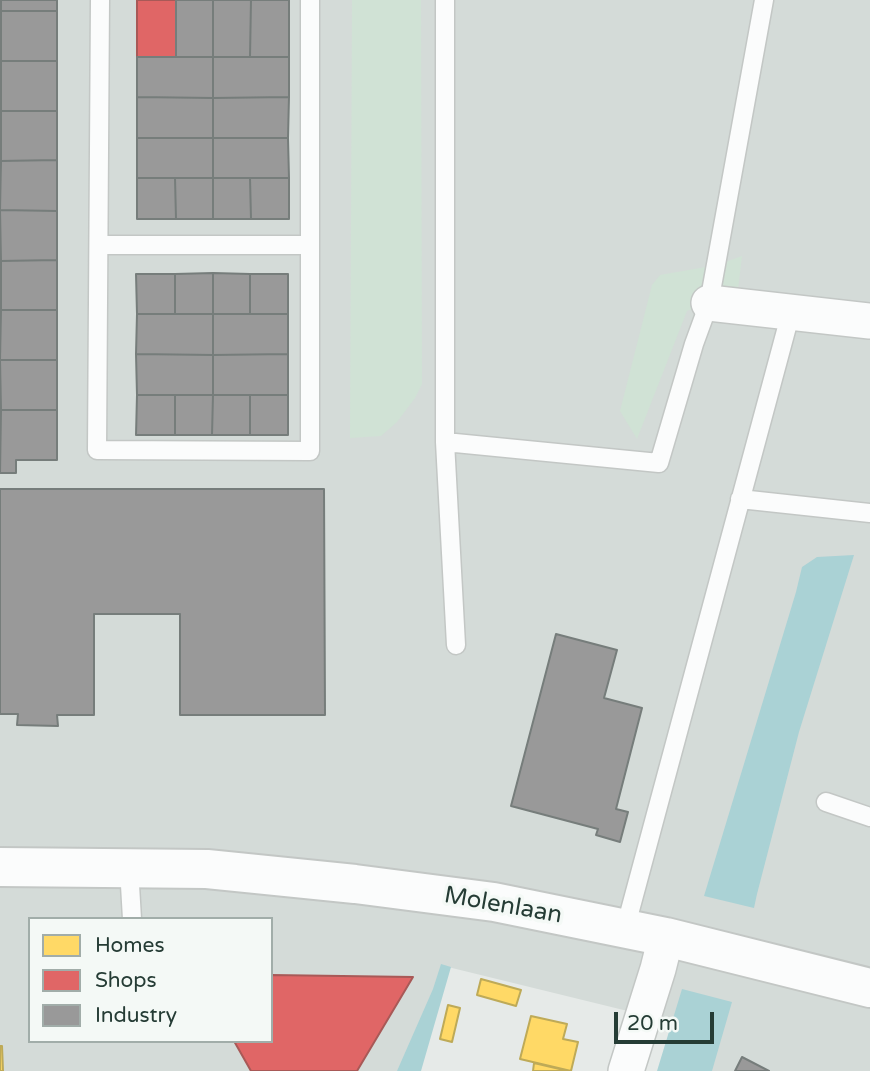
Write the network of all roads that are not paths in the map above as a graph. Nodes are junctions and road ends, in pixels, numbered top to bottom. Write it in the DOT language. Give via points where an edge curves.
graph roads {
  1 [pos="100,0"];
  2 [pos="310,0"];
  3 [pos="445,0"];
  4 [pos="764,0"];
  5 [pos="99,245"];
  6 [pos="310,245"];
  7 [pos="709,303"];
  8 [pos="791,312"];
  9 [pos="870,321"];
  10 [pos="445,442"];
  11 [pos="740,499"];
  12 [pos="870,513"];
  13 [pos="456,645"];
  14 [pos="826,802"];
  15 [pos="870,817"];
  16 [pos="0,867"];
  17 [pos="129,868"];
  18 [pos="132,917"];
  19 [pos="625,929"];
  20 [pos="666,937"];
  21 [pos="870,988"];
  22 [pos="626,1071"];
  1 -- 5 [label="lane"];
  2 -- 6 [label="lane"];
  3 -- 10 [label="lane"];
  4 -- 7 [label="lane"];
  5 -- 6 [label="lane"];
  5 -- 6 [label="lane" via="97,450 310,451"];
  7 -- 8 [label="street"];
  7 -- 10 [label="lane" via="659,463"];
  8 -- 9 [label="street"];
  8 -- 11 [label="lane"];
  10 -- 13 [label="lane"];
  11 -- 12 [label="lane"];
  11 -- 19 [label="lane"];
  14 -- 15 [label="lane"];
  16 -- 17 [label="street, Molenlaan"];
  17 -- 18 [label="lane"];
  17 -- 19 [label="street, Molenlaan" via="207,869 355,884 494,902"];
  19 -- 20 [label="street, Molenlaan"];
  20 -- 21 [label="street, Molenlaan"];
  20 -- 22 [label="street"];
}
